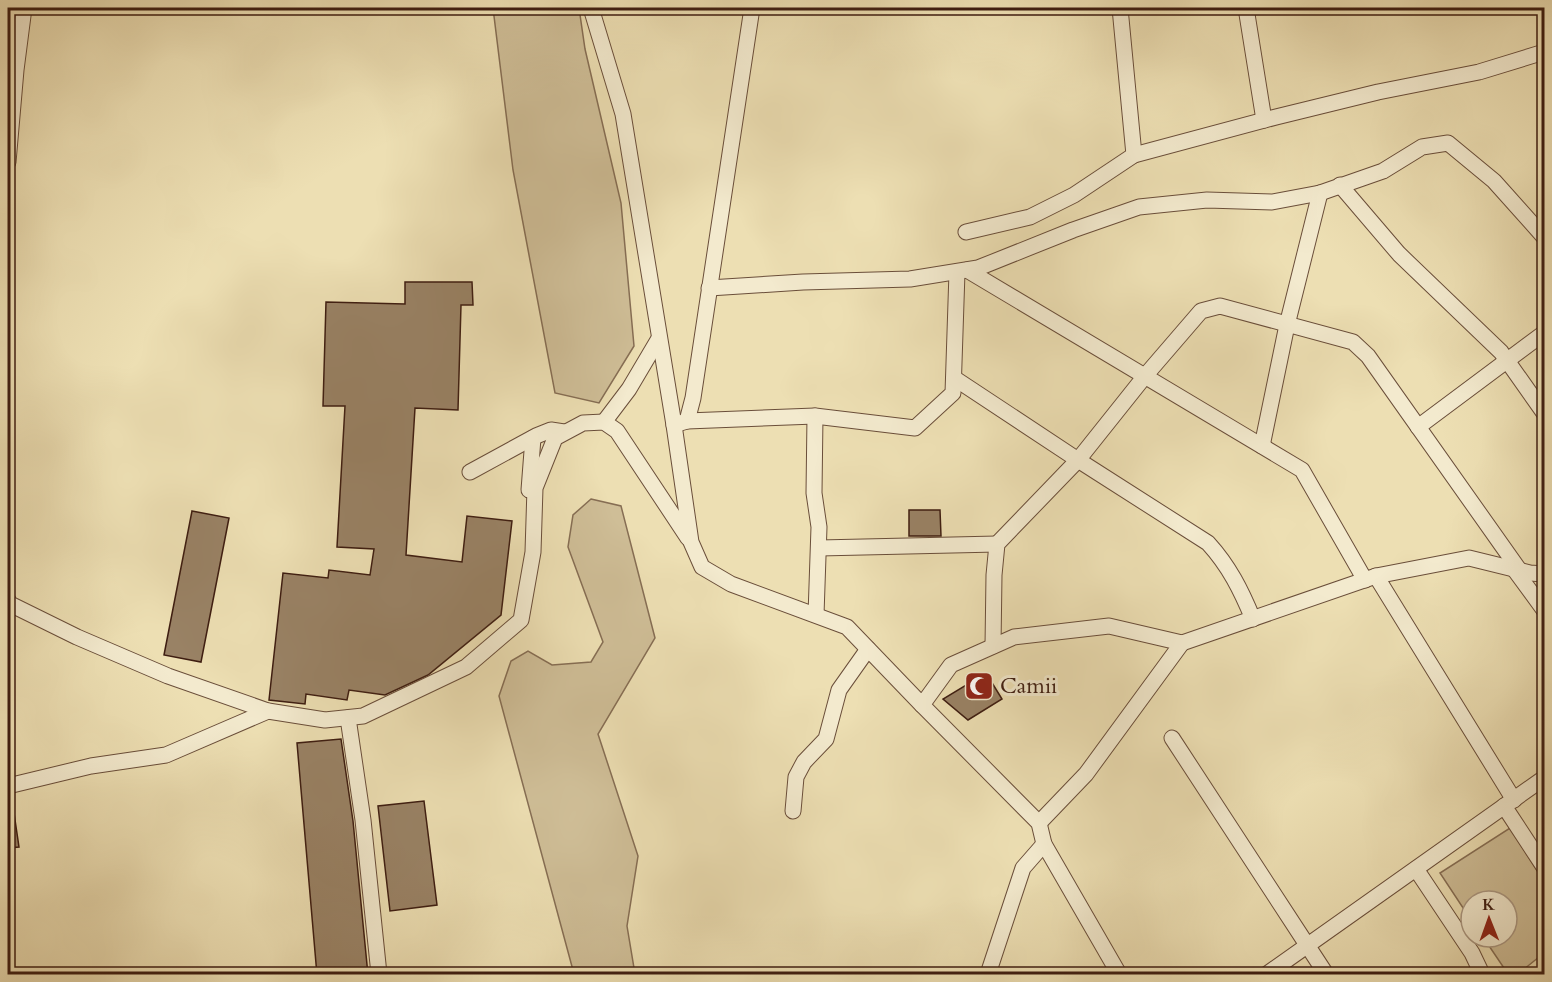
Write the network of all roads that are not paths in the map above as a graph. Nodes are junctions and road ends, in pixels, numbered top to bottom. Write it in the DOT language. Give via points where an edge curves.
graph roads {
  1 [pos="24,8"];
  2 [pos="591,8"];
  3 [pos="752,8"];
  4 [pos="1120,8"];
  5 [pos="1246,8"];
  6 [pos="1545,52"];
  7 [pos="1270,118"];
  8 [pos="1134,154"];
  9 [pos="8,162"];
  10 [pos="1340,185"];
  11 [pos="1320,193"];
  12 [pos="966,232"];
  13 [pos="1545,237"];
  14 [pos="962,271"];
  15 [pos="710,288"];
  16 [pos="1287,324"];
  17 [pos="1545,333"];
  18 [pos="658,340"];
  19 [pos="1507,361"];
  20 [pos="1144,376"];
  21 [pos="954,378"];
  22 [pos="1545,413"];
  23 [pos="814,416"];
  24 [pos="604,422"];
  25 [pos="680,423"];
  26 [pos="1418,427"];
  27 [pos="565,432"];
  28 [pos="533,438"];
  29 [pos="1262,446"];
  30 [pos="1078,460"];
  31 [pos="470,472"];
  32 [pos="691,542"];
  33 [pos="997,544"];
  34 [pos="819,548"];
  35 [pos="533,552"];
  36 [pos="1517,570"];
  37 [pos="1545,574"];
  38 [pos="1371,578"];
  39 [pos="8,600"];
  40 [pos="1545,610"];
  41 [pos="816,615"];
  42 [pos="1253,619"];
  43 [pos="1182,644"];
  44 [pos="993,646"];
  45 [pos="868,649"];
  46 [pos="922,705"];
  47 [pos="268,711"];
  48 [pos="348,718"];
  49 [pos="1172,738"];
  50 [pos="1545,778"];
  51 [pos="8,786"];
  52 [pos="1509,803"];
  53 [pos="793,811"];
  54 [pos="1039,823"];
  55 [pos="1044,844"];
  56 [pos="1545,867"];
  57 [pos="1416,869"];
  58 [pos="1307,946"];
  59 [pos="379,975"];
  60 [pos="988,975"];
  61 [pos="1119,975"];
  62 [pos="1267,975"];
  63 [pos="1326,975"];
  64 [pos="1482,975"];
  1 -- 9 [label="street"];
  2 -- 18 [label="street" via="622,114"];
  3 -- 15 [label="street"];
  4 -- 8 [label="street"];
  5 -- 7 [label="street"];
  6 -- 7 [label="street" via="1479,72"];
  7 -- 8 [label="street"];
  8 -- 12 [label="street" via="1074,195 1029,217"];
  10 -- 11 [label="street"];
  10 -- 13 [label="street" via="1383,171 1422,147 1448,143 1494,181"];
  10 -- 19 [label="street" via="1399,254"];
  11 -- 14 [label="street" via="1272,202 1207,200 1139,207"];
  11 -- 16 [label="street"];
  14 -- 15 [label="street" via="910,279"];
  14 -- 20 [label="street"];
  14 -- 21 [label="street"];
  15 -- 25 [label="street" via="693,398"];
  16 -- 20 [label="street" via="1220,306 1201,311"];
  16 -- 26 [label="street" via="1353,342 1368,356"];
  16 -- 29 [label="street"];
  17 -- 19 [label="street"];
  18 -- 24 [label="street"];
  18 -- 25 [label="street"];
  19 -- 22 [label="street"];
  19 -- 26 [label="street"];
  20 -- 29 [label="street"];
  20 -- 30 [label="street"];
  21 -- 23 [label="street" via="953,393 915,428"];
  21 -- 30 [label="street"];
  23 -- 25 [label="street"];
  23 -- 34 [label="street" via="813,493"];
  24 -- 27 [label="street" via="583,423"];
  24 -- 32 [label="street" via="617,431"];
  25 -- 32 [label="street"];
  26 -- 36 [label="street"];
  27 -- 28 [label="street" via="552,430"];
  27 -- 35 [label="street" via="555,438 535,488"];
  28 -- 31 [label="street"];
  28 -- 35 [label="street" via="527,516"];
  29 -- 38 [label="street" via="1302,470"];
  30 -- 33 [label="street"];
  30 -- 42 [label="street" via="1208,543 1237,581"];
  32 -- 41 [label="street" via="702,567 731,584"];
  33 -- 34 [label="street"];
  33 -- 44 [label="street"];
  34 -- 41 [label="street"];
  35 -- 48 [label="street" via="521,620 466,667 363,716"];
  36 -- 37 [label="street"];
  36 -- 38 [label="street" via="1469,558"];
  36 -- 40 [label="street"];
  38 -- 42 [label="street"];
  38 -- 52 [label="street"];
  39 -- 47 [label="street" via="77,637 168,676"];
  41 -- 45 [label="street" via="847,627"];
  42 -- 43 [label="street"];
  43 -- 44 [label="street" via="1109,626 1014,637"];
  43 -- 54 [label="street" via="1086,774"];
  44 -- 46 [label="street" via="951,665"];
  45 -- 46 [label="street"];
  45 -- 53 [label="street" via="839,690 826,739 804,762 796,777"];
  46 -- 54 [label="street"];
  47 -- 48 [label="street" via="325,720"];
  47 -- 51 [label="street" via="166,754 91,766"];
  48 -- 59 [label="street"];
  49 -- 58 [label="street"];
  50 -- 52 [label="street"];
  52 -- 56 [label="street"];
  52 -- 57 [label="street"];
  54 -- 55 [label="street"];
  55 -- 60 [label="street" via="1023,868"];
  55 -- 61 [label="street"];
  57 -- 58 [label="street"];
  57 -- 64 [label="street" via="1472,953"];
  58 -- 62 [label="street"];
  58 -- 63 [label="street"];
}
